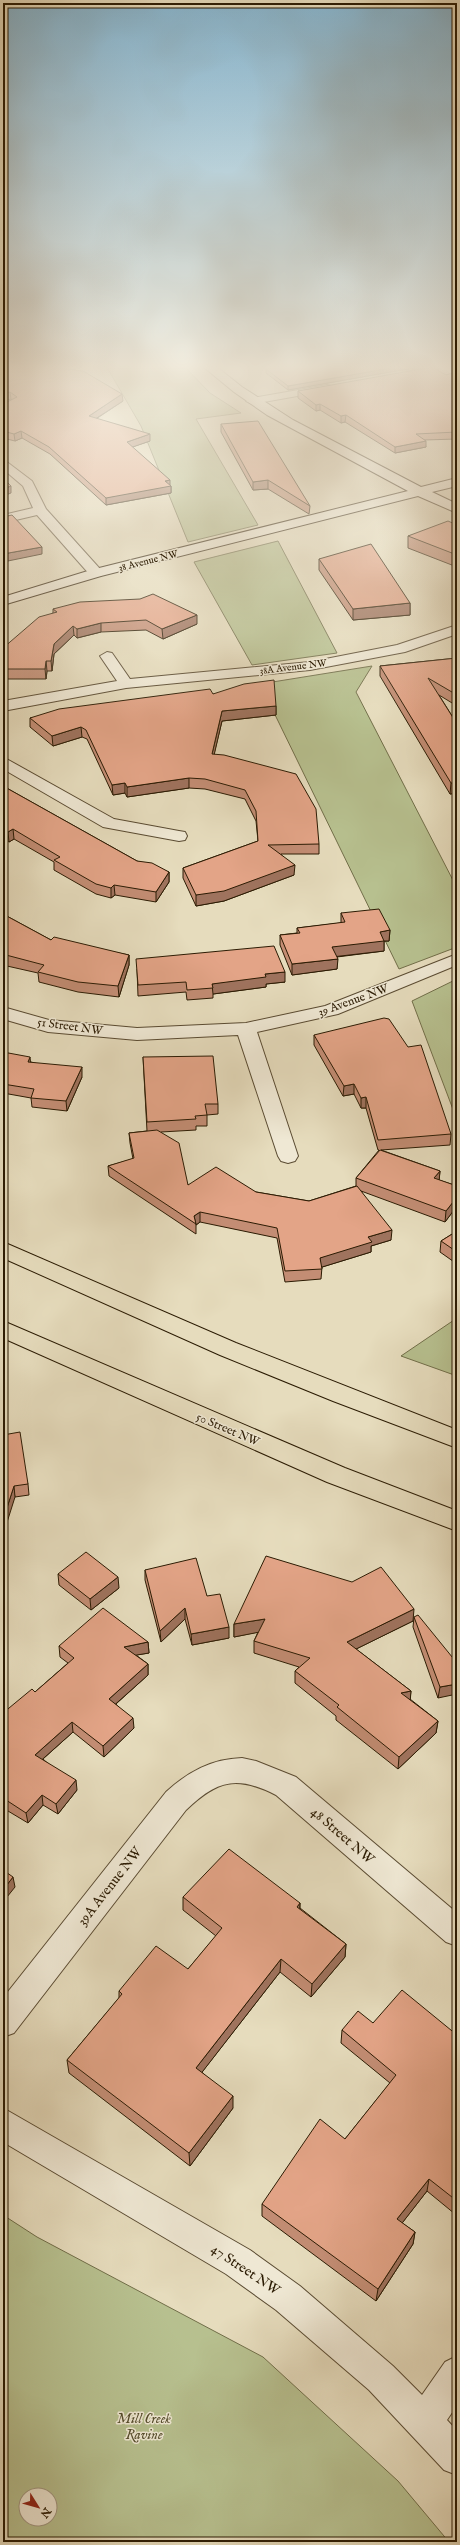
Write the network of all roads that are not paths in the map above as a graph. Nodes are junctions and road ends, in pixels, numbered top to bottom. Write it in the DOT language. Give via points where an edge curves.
graph roads {
  1 [pos="27,483"];
  2 [pos="400,483"];
  3 [pos="454,483"];
  4 [pos="416,491"];
  5 [pos="457,508"];
  6 [pos="40,510"];
  7 [pos="3,519"];
  8 [pos="96,573"];
  9 [pos="3,601"];
  10 [pos="457,629"];
  11 [pos="107,656"];
  12 [pos="126,684"];
  13 [pos="3,706"];
  14 [pos="3,762"];
  15 [pos="179,836"];
  16 [pos="457,959"];
  17 [pos="3,1013"];
  18 [pos="246,1029"];
  19 [pos="137,1034"];
  20 [pos="288,1156"];
  21 [pos="3,1249"];
  22 [pos="3,1329"];
  23 [pos="457,1439"];
  24 [pos="457,1521"];
  25 [pos="230,1769"];
  26 [pos="453,1922"];
  27 [pos="3,2022"];
  28 [pos="3,2124"];
  29 [pos="457,2374"];
  30 [pos="425,2421"];
  31 [pos="457,2457"];
  1 -- 6 [label="street"];
  2 -- 4 [label="street"];
  3 -- 4 [label="street, 38 Avenue NW"];
  4 -- 5 [label="street"];
  4 -- 8 [label="street, 38 Avenue NW"];
  6 -- 7 [label="street"];
  6 -- 8 [label="street"];
  8 -- 9 [label="street, 38 Avenue NW"];
  10 -- 12 [label="street, 38A Avenue NW" via="400,648 310,666"];
  11 -- 12 [label="street"];
  12 -- 13 [label="street, 38A Avenue NW"];
  14 -- 15 [label="street" via="109,823"];
  16 -- 18 [label="street, 39 Avenue NW" via="330,1010"];
  17 -- 19 [label="street, 51 Street NW" via="48,1026"];
  18 -- 19 [label="street, 39 Avenue NW"];
  18 -- 20 [label="street"];
  21 -- 23 [label="main road" via="122,1304 279,1370"];
  22 -- 24 [label="main road, 50 Street NW" via="336,1475"];
  25 -- 26 [label="street, 48 Street NW" via="258,1773 286,1786"];
  25 -- 27 [label="street, 39A Avenue NW" via="202,1779 176,1801"];
  28 -- 30 [label="street, 47 Street NW" via="238,2262 288,2298 334,2337"];
  29 -- 30 [label="street"];
  30 -- 31 [label="street, 47 Street NW"];
}
